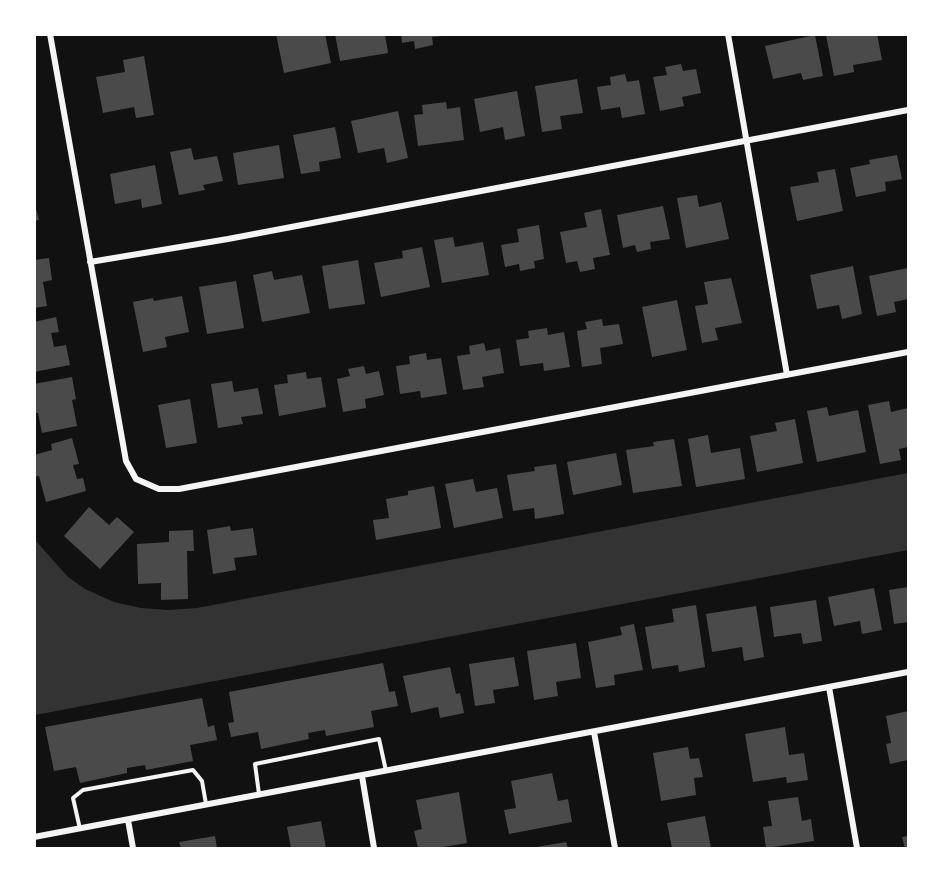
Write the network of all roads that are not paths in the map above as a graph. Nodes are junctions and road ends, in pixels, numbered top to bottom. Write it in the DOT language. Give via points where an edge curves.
graph roads {
  1 [pos="50,34"];
  2 [pos="728,34"];
  3 [pos="909,110"];
  4 [pos="746,140"];
  5 [pos="90,262"];
  6 [pos="909,352"];
  7 [pos="787,375"];
  8 [pos="909,672"];
  9 [pos="829,687"];
  10 [pos="594,732"];
  11 [pos="386,771"];
  12 [pos="362,776"];
  13 [pos="260,795"];
  14 [pos="206,805"];
  15 [pos="128,820"];
  16 [pos="80,829"];
  17 [pos="34,837"];
  18 [pos="133,849"];
  19 [pos="374,849"];
  20 [pos="615,849"];
  21 [pos="857,849"];
  1 -- 5 [label="street"];
  2 -- 4 [label="street"];
  3 -- 4 [label="street"];
  4 -- 5 [label="street"];
  4 -- 7 [label="street"];
  5 -- 7 [label="street" via="126,461 136,479 159,489 178,489"];
  6 -- 7 [label="street"];
  8 -- 9 [label="street"];
  9 -- 10 [label="street"];
  9 -- 21 [label="street"];
  10 -- 11 [label="street"];
  10 -- 20 [label="street"];
  11 -- 12 [label="street"];
  11 -- 13 [label="lane" via="379,739 255,764"];
  12 -- 13 [label="street"];
  12 -- 19 [label="street"];
  13 -- 14 [label="street"];
  14 -- 15 [label="street"];
  14 -- 16 [label="lane" via="202,781 193,770 83,790 73,798"];
  15 -- 16 [label="street"];
  15 -- 18 [label="street"];
  16 -- 17 [label="street"];
}
